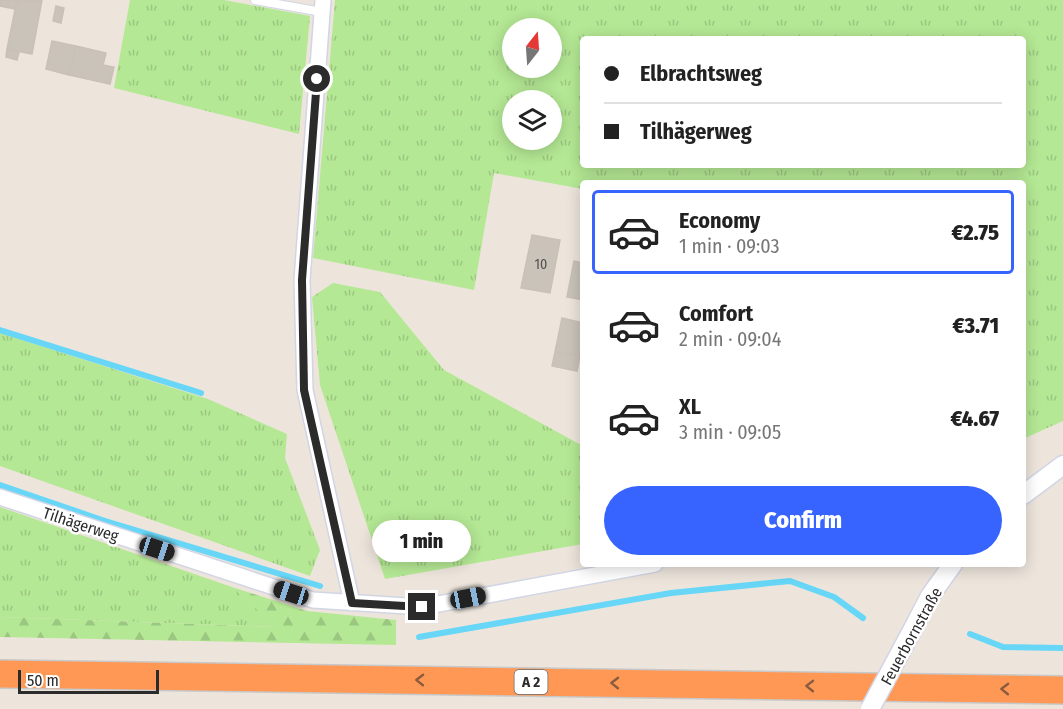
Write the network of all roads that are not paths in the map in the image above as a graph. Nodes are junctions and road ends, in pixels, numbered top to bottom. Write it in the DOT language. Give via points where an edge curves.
graph roads {
  1 [pos="255,0"];
  2 [pos="322,6"];
  3 [pos="1063,465"];
  4 [pos="1026,493"];
  5 [pos="0,497"];
  6 [pos="639,567"];
  7 [pos="951,567"];
  8 [pos="352,603"];
  9 [pos="0,674"];
  10 [pos="1063,690"];
  11 [pos="870,709"];
  1 -- 2 [label="lane"];
  2 -- 8 [label="street" via="302,280 304,390"];
  3 -- 4 [label="street"];
  5 -- 8 [label="street, Tilhägerweg" via="313,600"];
  6 -- 8 [label="street, Tilhägerweg" via="422,607"];
  7 -- 11 [label="street, Feuerbornstraße, bridge" via="930,596"];
  10 -- 9 [label="highway, A 2, one-way"];
}
